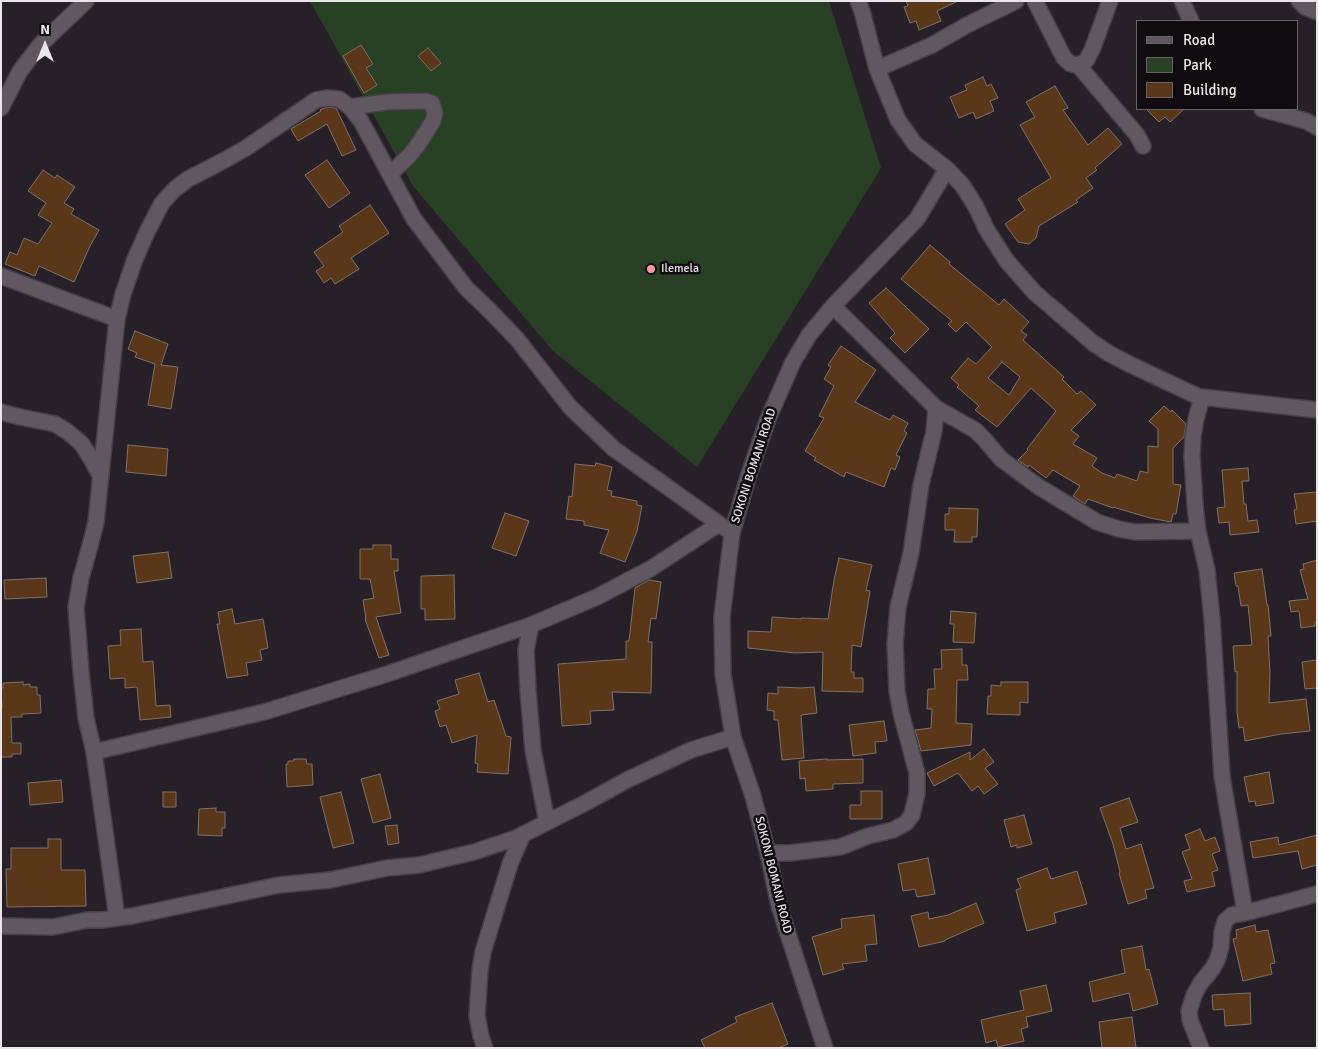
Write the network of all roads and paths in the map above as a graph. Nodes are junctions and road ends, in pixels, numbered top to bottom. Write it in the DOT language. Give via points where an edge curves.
graph roads {
  1 [pos="86,1"];
  2 [pos="858,1"];
  3 [pos="1016,1"];
  4 [pos="1035,1"];
  5 [pos="1110,1"];
  6 [pos="1182,1"];
  7 [pos="1299,1"];
  8 [pos="1317,12"];
  9 [pos="1191,20"];
  10 [pos="1078,65"];
  11 [pos="877,69"];
  12 [pos="350,107"];
  13 [pos="1,108"];
  14 [pos="1266,110"];
  15 [pos="1317,127"];
  16 [pos="1143,146"];
  17 [pos="947,169"];
  18 [pos="390,174"];
  19 [pos="1,276"];
  20 [pos="833,306"];
  21 [pos="117,319"];
  22 [pos="1202,397"];
  23 [pos="936,408"];
  24 [pos="1317,410"];
  25 [pos="1,412"];
  26 [pos="101,477"];
  27 [pos="719,524"];
  28 [pos="1198,531"];
  29 [pos="732,533"];
  30 [pos="531,625"];
  31 [pos="508,633"];
  32 [pos="526,650"];
  33 [pos="733,737"];
  34 [pos="94,752"];
  35 [pos="547,822"];
  36 [pos="523,834"];
  37 [pos="768,852"];
  38 [pos="1317,894"];
  39 [pos="1245,913"];
  40 [pos="117,918"];
  41 [pos="1,926"];
  42 [pos="485,1048"];
  43 [pos="825,1048"];
  44 [pos="1201,1048"];
  1 -- 13 [label="street" via="40,45 20,71"];
  2 -- 11 [label="street"];
  3 -- 11 [label="street" via="932,45"];
  4 -- 10 [label="street" via="1064,58"];
  5 -- 10 [label="street" via="1092,50 1086,61"];
  6 -- 9 [label="street"];
  7 -- 8 [label="street"];
  10 -- 16 [label="street"];
  11 -- 17 [label="street" via="898,120 915,144"];
  12 -- 18 [label="street"];
  12 -- 18 [label="street" via="388,102 432,103 433,121 410,155"];
  12 -- 21 [label="street" via="339,99 316,100 246,148 174,189 162,203 147,232"];
  14 -- 15 [label="street"];
  17 -- 20 [label="street, SOKONI BOMANI ROAD" via="917,219"];
  17 -- 22 [label="street" via="963,186 1006,260 1040,298 1108,353"];
  18 -- 27 [label="street" via="414,219 466,288 517,339 570,407 614,449"];
  19 -- 21 [label="street"];
  20 -- 23 [label="street"];
  20 -- 29 [label="street, SOKONI BOMANI ROAD" via="809,335 793,362 771,411 748,474"];
  21 -- 26 [label="street"];
  22 -- 24 [label="street"];
  22 -- 28 [label="street" via="1192,457"];
  23 -- 28 [label="street" via="975,430 1001,459 1026,478 1097,522 1135,532"];
  23 -- 37 [label="street" via="911,553 898,607 895,644 897,691 917,773 912,815 906,823 893,830 840,847"];
  25 -- 26 [label="street" via="55,424 68,432 82,444"];
  26 -- 34 [label="street" via="96,522 76,608 86,718"];
  27 -- 29 [label="street"];
  27 -- 30 [label="street" via="650,569"];
  28 -- 39 [label="street" via="1211,609 1222,776"];
  29 -- 33 [label="street, SOKONI BOMANI ROAD" via="722,618 724,674"];
  30 -- 31 [label="street"];
  30 -- 32 [label="street"];
  31 -- 32 [label="street"];
  31 -- 34 [label="street" via="264,712"];
  32 -- 35 [label="street" via="533,750"];
  33 -- 35 [label="street" via="691,750"];
  33 -- 37 [label="street, SOKONI BOMANI ROAD"];
  34 -- 40 [label="street"];
  35 -- 36 [label="street"];
  36 -- 40 [label="street" via="474,852 419,865 280,885"];
  36 -- 42 [label="street" via="510,864 483,952 477,1016"];
  37 -- 43 [label="street, SOKONI BOMANI ROAD" via="778,906"];
  38 -- 39 [label="street"];
  39 -- 44 [label="street" via="1232,915 1225,921 1218,958 1197,990 1189,1011"];
  40 -- 41 [label="street" via="53,927"];
}
